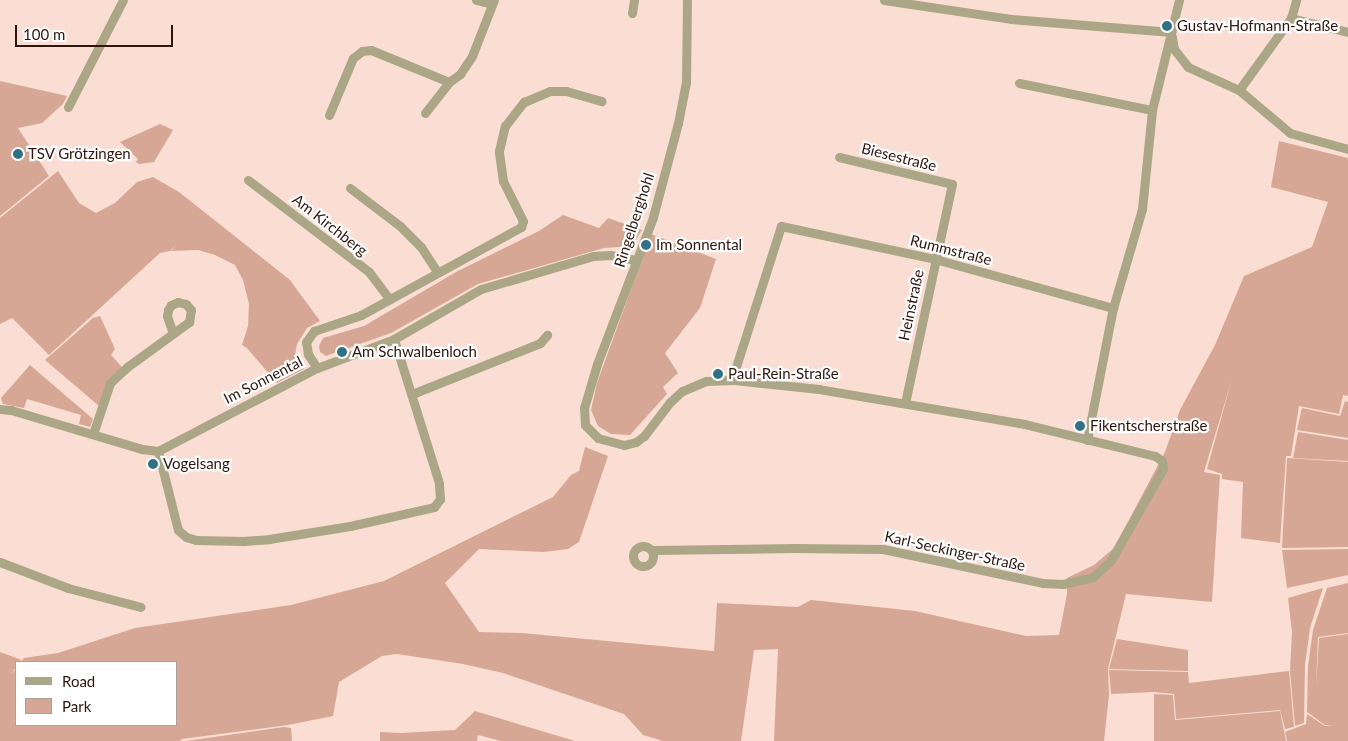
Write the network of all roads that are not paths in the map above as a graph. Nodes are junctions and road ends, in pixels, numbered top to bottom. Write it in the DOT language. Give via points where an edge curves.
graph roads {
  1 [pos="123,0"];
  2 [pos="476,0"];
  3 [pos="634,0"];
  4 [pos="687,0"];
  5 [pos="884,0"];
  6 [pos="1179,0"];
  7 [pos="1296,0"];
  8 [pos="493,2"];
  9 [pos="915,2"];
  10 [pos="632,13"];
  11 [pos="1291,18"];
  12 [pos="1171,32"];
  13 [pos="1348,32"];
  14 [pos="449,82"];
  15 [pos="1019,82"];
  16 [pos="1239,90"];
  17 [pos="602,101"];
  18 [pos="68,107"];
  19 [pos="1152,110"];
  20 [pos="425,113"];
  21 [pos="329,115"];
  22 [pos="1348,149"];
  23 [pos="839,157"];
  24 [pos="248,180"];
  25 [pos="952,184"];
  26 [pos="350,188"];
  27 [pos="935,259"];
  28 [pos="636,260"];
  29 [pos="437,272"];
  30 [pos="389,299"];
  31 [pos="1113,308"];
  32 [pos="173,333"];
  33 [pos="547,335"];
  34 [pos="394,338"];
  35 [pos="316,368"];
  36 [pos="734,380"];
  37 [pos="412,394"];
  38 [pos="905,403"];
  39 [pos="0,409"];
  40 [pos="93,434"];
  41 [pos="1087,440"];
  42 [pos="158,451"];
  43 [pos="652,550"];
  44 [pos="0,562"];
  45 [pos="141,607"];
  1 -- 18 [label="street"];
  2 -- 8 [label="street"];
  3 -- 10 [label="street"];
  4 -- 28 [label="street, Ringelberghohl" via="683,98 653,217"];
  5 -- 9 [label="street"];
  6 -- 12 [label="street"];
  7 -- 11 [label="street"];
  8 -- 14 [label="street" via="472,56 460,74"];
  9 -- 12 [label="street" via="1011,18"];
  11 -- 13 [label="street"];
  11 -- 16 [label="street"];
  12 -- 16 [label="street" via="1174,49 1188,66"];
  12 -- 19 [label="street"];
  14 -- 20 [label="street"];
  14 -- 21 [label="street" via="371,50 362,51 353,58"];
  15 -- 19 [label="street"];
  16 -- 22 [label="street" via="1290,133"];
  17 -- 29 [label="street" via="550,90 524,102 505,126 498,151 503,181 523,221 521,227"];
  19 -- 31 [label="street" via="1142,209"];
  23 -- 25 [label="street, Biesestraße"];
  24 -- 30 [label="street, Am Kirchberg" via="369,272"];
  25 -- 27 [label="street, Heinstraße"];
  26 -- 29 [label="street" via="400,226 421,247"];
  27 -- 31 [label="street, Rummstraße"];
  27 -- 36 [label="street, Rummstraße" via="781,226"];
  27 -- 38 [label="street, Heinstraße"];
  28 -- 34 [label="street, Im Sonnental" via="610,255 593,256 481,289"];
  28 -- 36 [label="street, Ringelberghohl" via="597,364 584,408 586,425 598,438 624,445 636,442 682,391 706,381"];
  29 -- 30 [label="street"];
  30 -- 35 [label="street" via="362,315 314,331 306,342"];
  31 -- 41 [label="street"];
  32 -- 40 [label="street" via="126,367 110,383"];
  33 -- 37 [label="street" via="540,343"];
  34 -- 35 [label="street, Im Sonnental"];
  34 -- 37 [label="street"];
  35 -- 42 [label="street, Im Sonnental"];
  36 -- 38 [label="street"];
  37 -- 42 [label="street" via="439,483 439,502 434,507 350,526 243,541 186,537 178,530"];
  38 -- 41 [label="street" via="1025,424"];
  39 -- 40 [label="street"];
  40 -- 42 [label="street"];
  41 -- 43 [label="street, Karl-Seckinger-Straße" via="1144,453 1162,461 1163,469 1111,560 1092,576 1078,582 1043,584 884,549"];
  44 -- 45 [label="street" via="68,588"];
}
